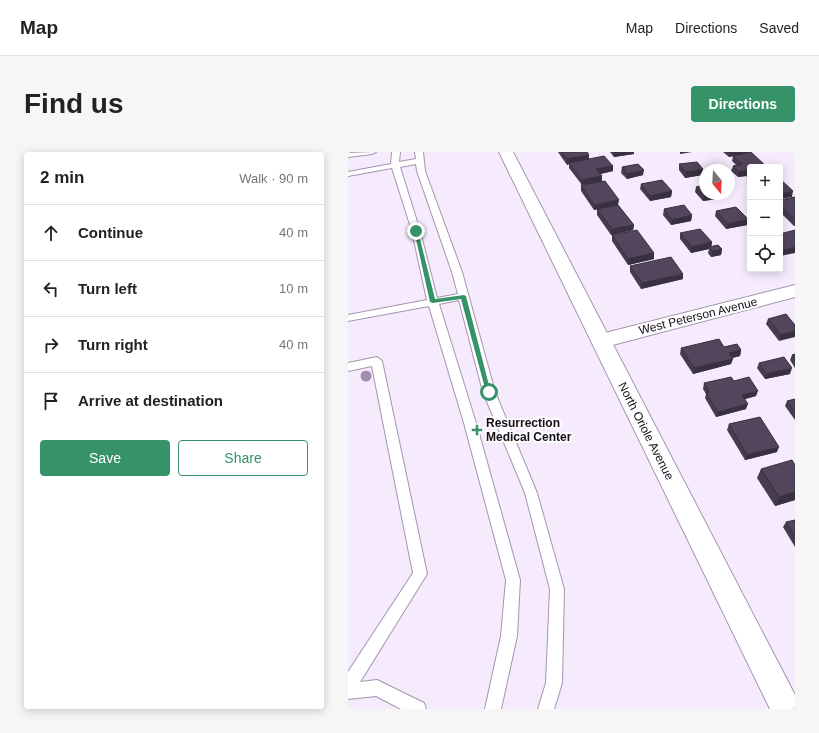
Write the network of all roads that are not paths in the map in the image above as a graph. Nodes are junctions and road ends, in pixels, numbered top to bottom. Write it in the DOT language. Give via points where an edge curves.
graph roads {
  1 [pos="372,152"];
  2 [pos="396,152"];
  3 [pos="506,152"];
  4 [pos="348,155"];
  5 [pos="420,156"];
  6 [pos="395,164"];
  7 [pos="348,174"];
  8 [pos="795,291"];
  9 [pos="464,296"];
  10 [pos="433,302"];
  11 [pos="348,318"];
  12 [pos="601,341"];
  13 [pos="348,367"];
  14 [pos="348,686"];
  15 [pos="348,692"];
  16 [pos="418,709"];
  17 [pos="493,709"];
  18 [pos="546,709"];
  19 [pos="786,709"];
  1 -- 4 [label="lane"];
  2 -- 6 [label="lane"];
  3 -- 12 [label="street, North Oriole Avenue"];
  5 -- 6 [label="lane"];
  5 -- 9 [label="lane" via="421,171"];
  6 -- 7 [label="lane"];
  6 -- 10 [label="lane" via="416,231"];
  8 -- 12 [label="street, West Peterson Avenue"];
  9 -- 10 [label="lane"];
  9 -- 18 [label="lane" via="489,392 530,493 557,589 554,683"];
  10 -- 11 [label="lane"];
  10 -- 17 [label="lane" via="470,423 513,580 509,636"];
  12 -- 19 [label="street, North Oriole Avenue"];
  13 -- 14 [label="lane" via="377,361 420,574"];
  15 -- 16 [label="lane" via="376,688"];
}
